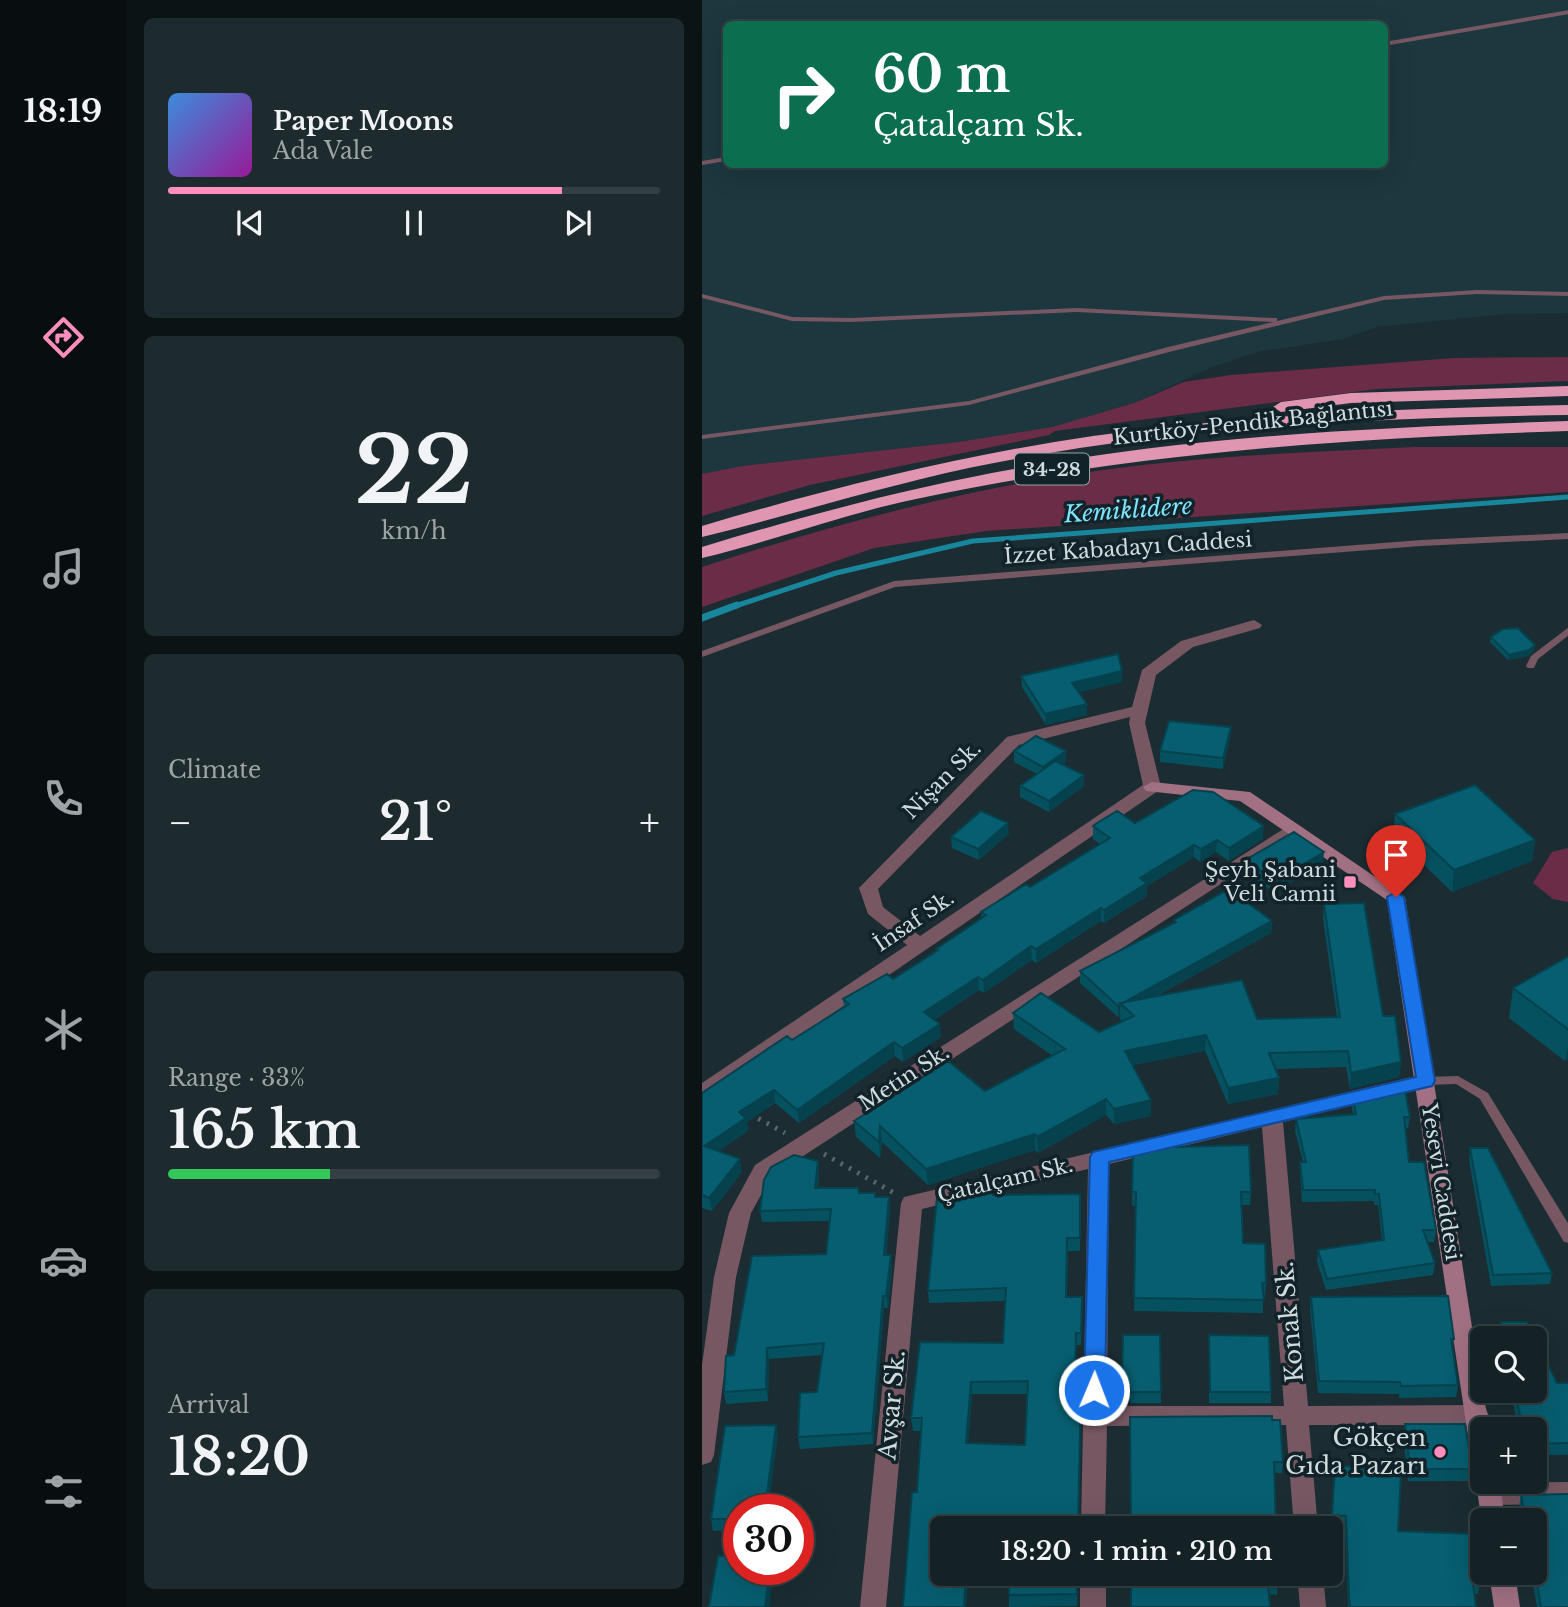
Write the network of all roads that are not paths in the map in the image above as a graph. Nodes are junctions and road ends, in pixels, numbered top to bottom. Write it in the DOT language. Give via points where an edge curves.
graph roads {
  1 [pos="1568,12"];
  2 [pos="1388,43"];
  3 [pos="723,160"];
  4 [pos="702,163"];
  5 [pos="1568,294"];
  6 [pos="702,296"];
  7 [pos="1287,321"];
  8 [pos="1563,390"];
  9 [pos="1568,410"];
  10 [pos="1568,426"];
  11 [pos="1409,430"];
  12 [pos="702,438"];
  13 [pos="1568,438"];
  14 [pos="1092,441"];
  15 [pos="702,532"];
  16 [pos="1568,536"];
  17 [pos="702,553"];
  18 [pos="1254,625"];
  19 [pos="1568,631"];
  20 [pos="702,654"];
  21 [pos="1531,666"];
  22 [pos="1140,710"];
  23 [pos="1152,787"];
  24 [pos="1293,829"];
  25 [pos="920,944"];
  26 [pos="1425,1081"];
  27 [pos="702,1093"];
  28 [pos="1272,1117"];
  29 [pos="1099,1157"];
  30 [pos="912,1203"];
  31 [pos="1568,1238"];
  32 [pos="1297,1415"];
  33 [pos="1477,1415"];
  34 [pos="1094,1416"];
  35 [pos="702,1455"];
  36 [pos="1547,1492"];
  37 [pos="1568,1493"];
  38 [pos="1093,1516"];
  39 [pos="1305,1516"];
  40 [pos="1504,1585"];
  41 [pos="1093,1586"];
  42 [pos="1311,1586"];
  43 [pos="873,1607"];
  44 [pos="1093,1607"];
  45 [pos="1313,1607"];
  46 [pos="1507,1607"];
  1 -- 2 [label="lane"];
  3 -- 4 [label="lane"];
  5 -- 7 [label="lane" via="1384,298"];
  6 -- 7 [label="lane" via="792,319 1077,310"];
  7 -- 12 [label="lane" via="969,403"];
  8 -- 14 [label="highway" via="1351,398 1167,423"];
  9 -- 14 [label="highway, Kurtköy-Pendik Bağlantısı / 34-28" via="1299,419"];
  10 -- 11 [label="highway, Kurtköy-Pendik Bağlantısı / 34-28"];
  11 -- 13 [label="highway"];
  11 -- 17 [label="highway, Kurtköy-Pendik Bağlantısı / 34-28" via="1204,446 1018,474 907,496"];
  14 -- 15 [label="highway, Kurtköy-Pendik Bağlantısı / 34-28" via="900,478"];
  16 -- 20 [label="lane, İzzet Kabadayı Caddesi" via="894,584"];
  18 -- 22 [label="street" via="1187,644 1148,673"];
  19 -- 21 [label="lane" via="1534,658"];
  22 -- 23 [label="street" via="1137,723"];
  22 -- 25 [label="street, Nişan Sk." via="1013,741 868,888 875,910"];
  23 -- 24 [label="street, Yesevi Caddesi" via="1244,796"];
  23 -- 25 [label="street, İnsaf Sk."];
  24 -- 26 [label="street, Yesevi Caddesi" via="1396,897"];
  24 -- 35 [label="street, Metin Sk." via="763,1171 740,1213 725,1277"];
  25 -- 27 [label="street, İnsaf Sk."];
  26 -- 28 [label="street, Çatalçam Sk."];
  26 -- 31 [label="lane" via="1458,1080 1484,1096"];
  26 -- 33 [label="street, Yesevi Caddesi"];
  28 -- 29 [label="street, Çatalçam Sk."];
  28 -- 32 [label="street, Konak Sk."];
  29 -- 30 [label="street, Çatalçam Sk."];
  29 -- 34 [label="street"];
  30 -- 43 [label="street, Avşar Sk."];
  32 -- 33 [label="street"];
  32 -- 34 [label="street"];
  32 -- 39 [label="street, Konak Sk."];
  34 -- 38 [label="street"];
  36 -- 37 [label="street"];
  40 -- 46 [label="street"];
  41 -- 44 [label="street"];
  42 -- 45 [label="street"];
}
